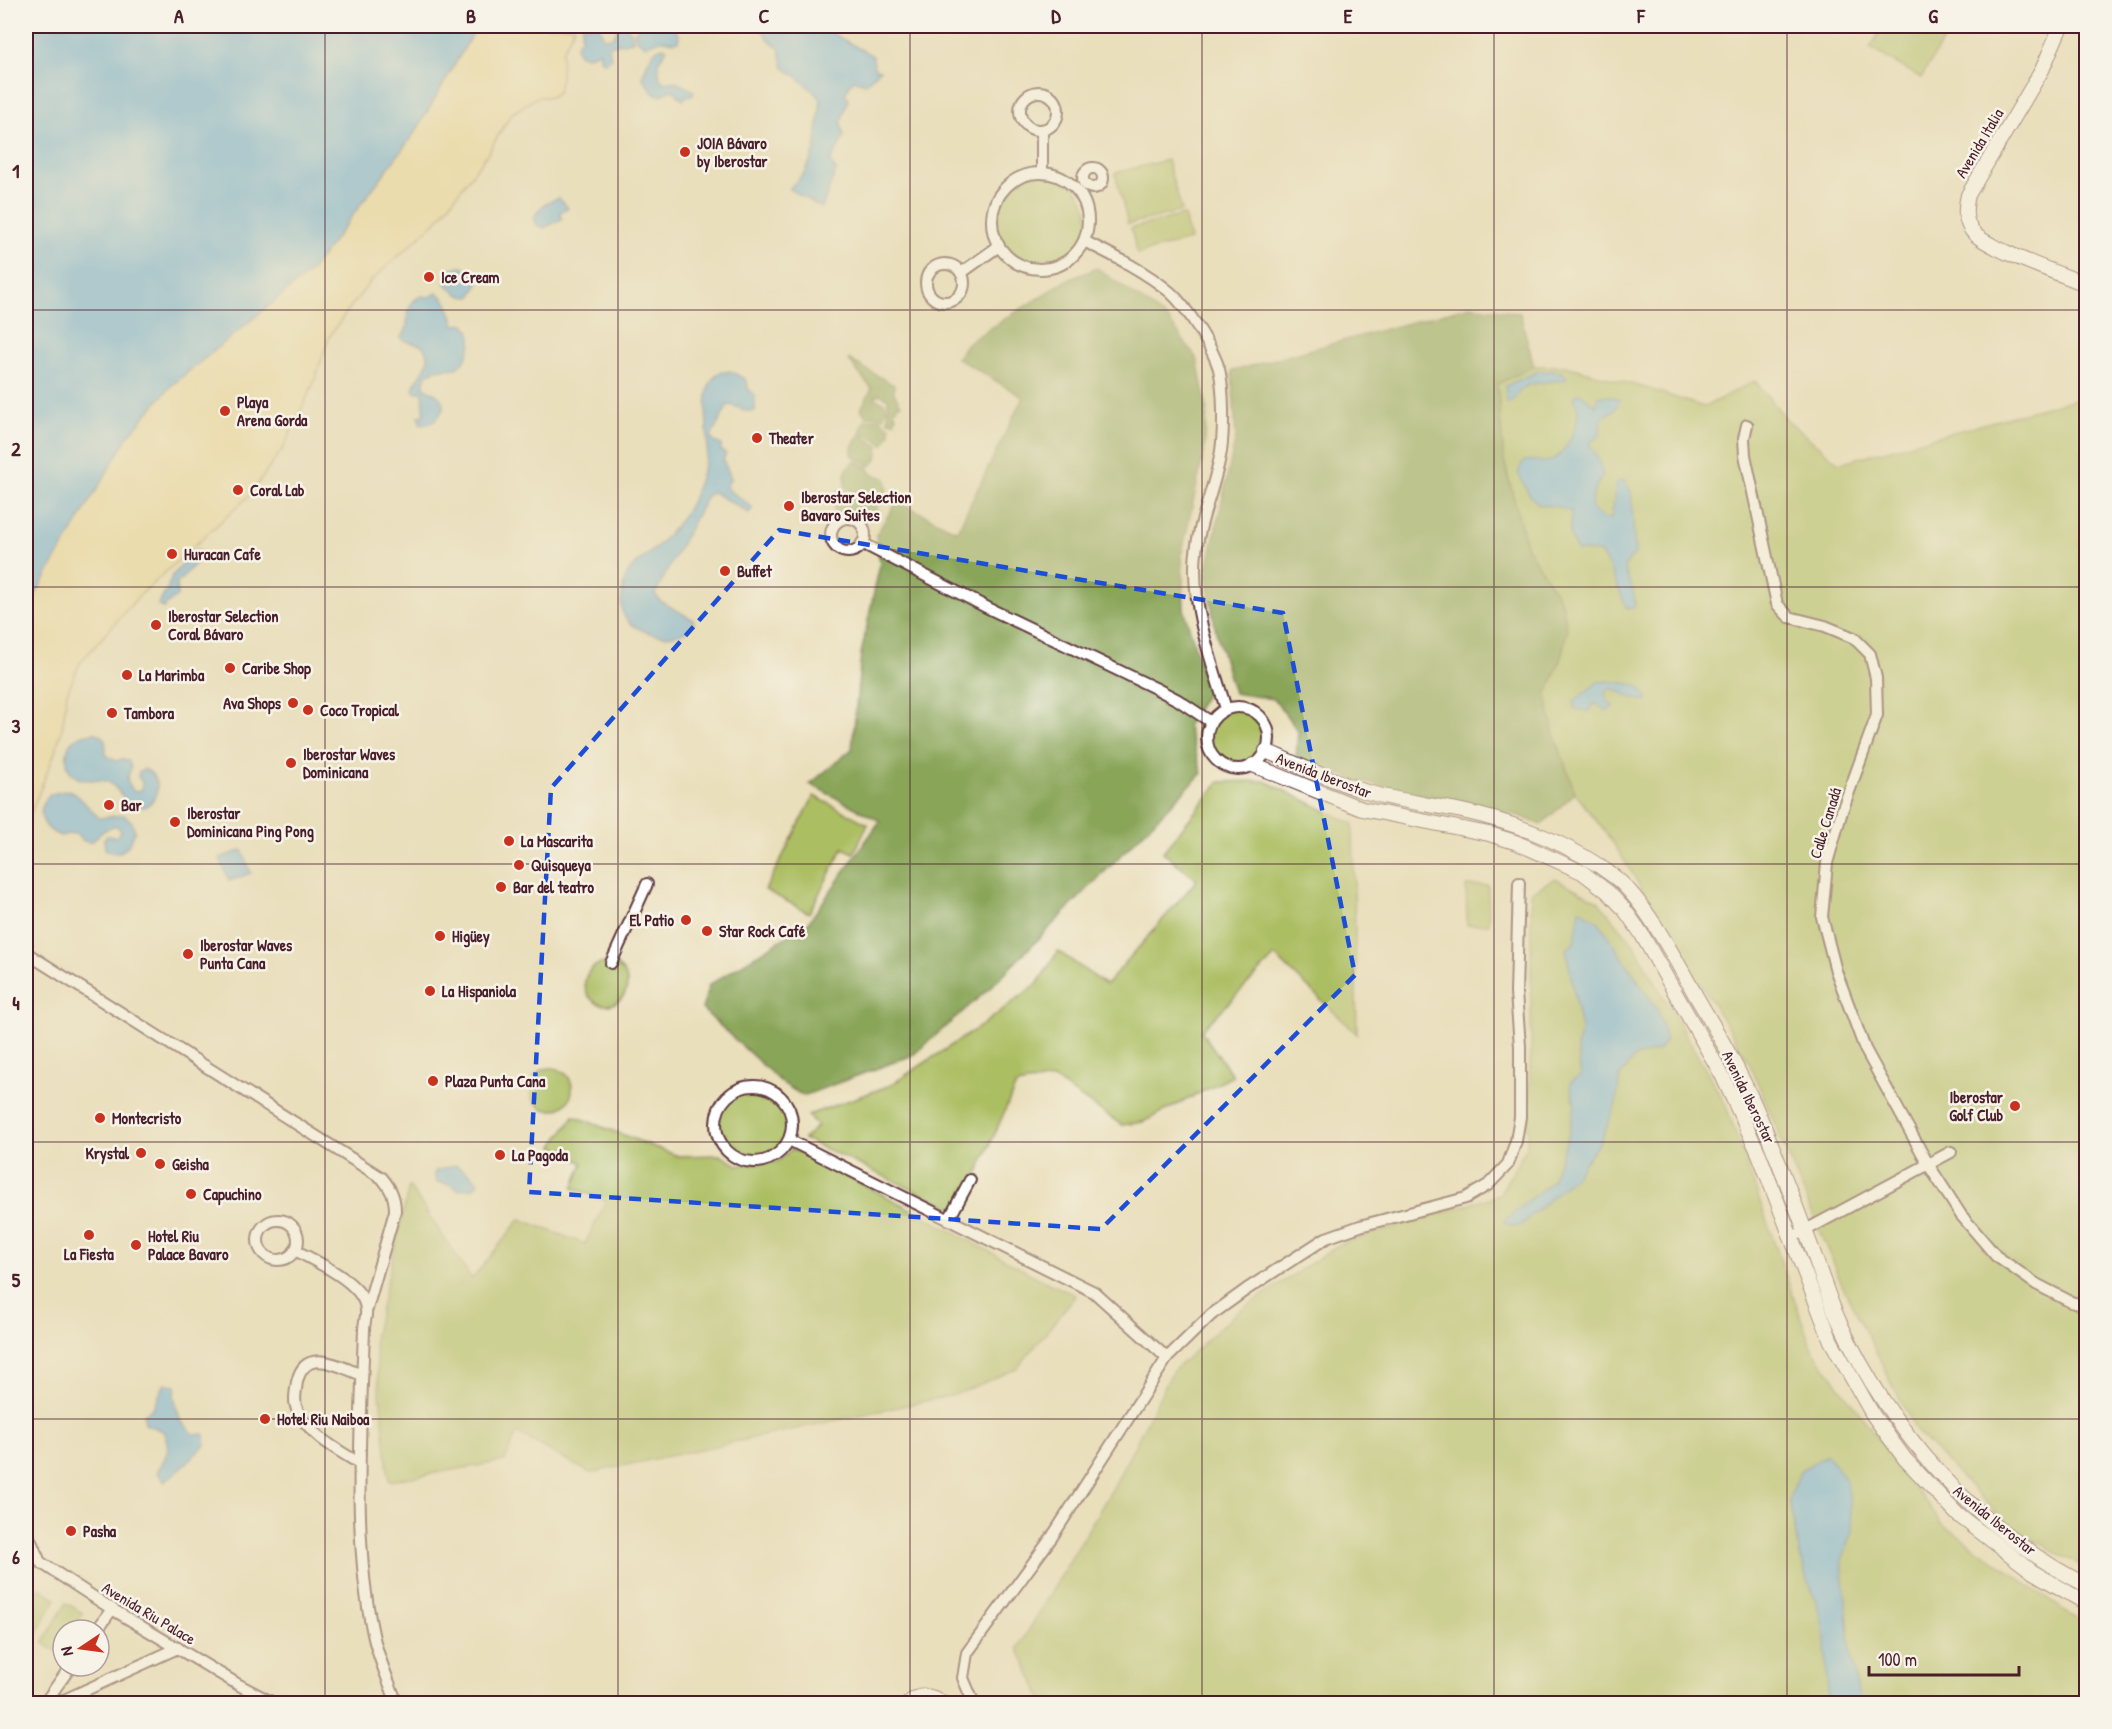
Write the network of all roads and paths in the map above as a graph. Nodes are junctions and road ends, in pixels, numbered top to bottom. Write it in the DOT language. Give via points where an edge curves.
graph roads {
  1 [pos="2061,26"];
  2 [pos="1042,131"];
  3 [pos="1042,173"];
  4 [pos="1084,241"];
  5 [pos="999,246"];
  6 [pos="961,273"];
  7 [pos="2086,284"];
  8 [pos="1747,425"];
  9 [pos="862,543"];
  10 [pos="1226,709"];
  11 [pos="1210,722"];
  12 [pos="1266,751"];
  13 [pos="1252,765"];
  14 [pos="1519,883"];
  15 [pos="647,884"];
  16 [pos="28,954"];
  17 [pos="611,963"];
  18 [pos="789,1140"];
  19 [pos="1951,1152"];
  20 [pos="1928,1164"];
  21 [pos="970,1180"];
  22 [pos="949,1220"];
  23 [pos="1806,1231"];
  24 [pos="1791,1238"];
  25 [pos="295,1250"];
  26 [pos="2086,1306"];
  27 [pos="367,1309"];
  28 [pos="1167,1358"];
  29 [pos="362,1375"];
  30 [pos="359,1463"];
  31 [pos="26,1530"];
  32 [pos="2086,1585"];
  33 [pos="2086,1603"];
  34 [pos="112,1609"];
  35 [pos="105,1618"];
  36 [pos="178,1648"];
  37 [pos="63,1678"];
  38 [pos="45,1703"];
  39 [pos="275,1704"];
  40 [pos="397,1704"];
  41 [pos="908,1704"];
  42 [pos="944,1704"];
  43 [pos="974,1704"];
  1 -- 7 [label="street, Avenida Italia" via="2042,70 1968,195 1965,213 1971,230 1986,243"];
  2 -- 3 [label="street"];
  3 -- 4 [label="street" via="1081,187 1088,217"];
  3 -- 5 [label="street" via="1019,177 997,199 992,214"];
  4 -- 5 [label="street" via="1070,259 1040,270 1010,259"];
  4 -- 10 [label="street" via="1135,267 1171,293 1197,326 1218,369 1224,422 1221,453 1201,521 1195,566 1198,611"];
  5 -- 6 [label="street"];
  8 -- 20 [label="street, Calle Canadá" via="1745,455 1777,604 1789,617 1854,638 1870,654 1876,678 1877,715 1827,863 1822,916 1836,971 1865,1049"];
  9 -- 11 [label="street" via="1163,692"];
  10 -- 11 [label="street"];
  10 -- 12 [label="street" via="1247,708 1264,721 1269,741"];
  11 -- 13 [label="street" via="1207,742 1215,760 1233,769"];
  12 -- 13 [label="street"];
  12 -- 23 [label="street, Avenida Iberostar" via="1366,792 1495,819 1590,860 1618,880 1674,958 1735,1065"];
  13 -- 24 [label="street, Avenida Iberostar" via="1362,809 1515,842 1582,872 1608,892 1641,933 1722,1075 1759,1154"];
  14 -- 28 [label="street" via="1516,993 1520,1117 1508,1164 1488,1185 1466,1198 1326,1238 1211,1315"];
  15 -- 17 [label="street"];
  16 -- 27 [label="street" via="382,1178 392,1191 395,1211"];
  18 -- 18 [label="street" via="790,1111 777,1093 767,1088 744,1087 732,1092 717,1113 718,1138 725,1149 743,1161 765,1161"];
  18 -- 22 [label="street"];
  19 -- 20 [label="street"];
  20 -- 23 [label="street"];
  20 -- 26 [label="street, Calle Canadá" via="1961,1215 1996,1256 2036,1284"];
  21 -- 22 [label="street"];
  22 -- 28 [label="street" via="1094,1292"];
  23 -- 24 [label="street"];
  23 -- 32 [label="street, Avenida Iberostar" via="1839,1322 1886,1406 1918,1450 1988,1520"];
  24 -- 33 [label="street, Avenida Iberostar" via="1834,1349 1873,1415 1905,1459 1958,1515 1983,1535 2033,1572"];
  25 -- 27 [label="street" via="353,1285"];
  27 -- 29 [label="street"];
  28 -- 43 [label="street" via="1052,1537 967,1653 963,1678"];
  29 -- 30 [label="street"];
  29 -- 30 [label="street" via="328,1362 312,1361 298,1377 295,1404 305,1423 321,1439"];
  30 -- 40 [label="street" via="363,1565 370,1616"];
  31 -- 34 [label="street, Avenida Riu Palace" via="40,1562"];
  34 -- 35 [label="street"];
  34 -- 36 [label="street, Avenida Riu Palace"];
  36 -- 38 [label="street" via="64,1700"];
  36 -- 39 [label="street, Avenida Riu Palace"];
  37 -- 38 [label="street"];
  41 -- 42 [label="street" via="927,1695"];
}
